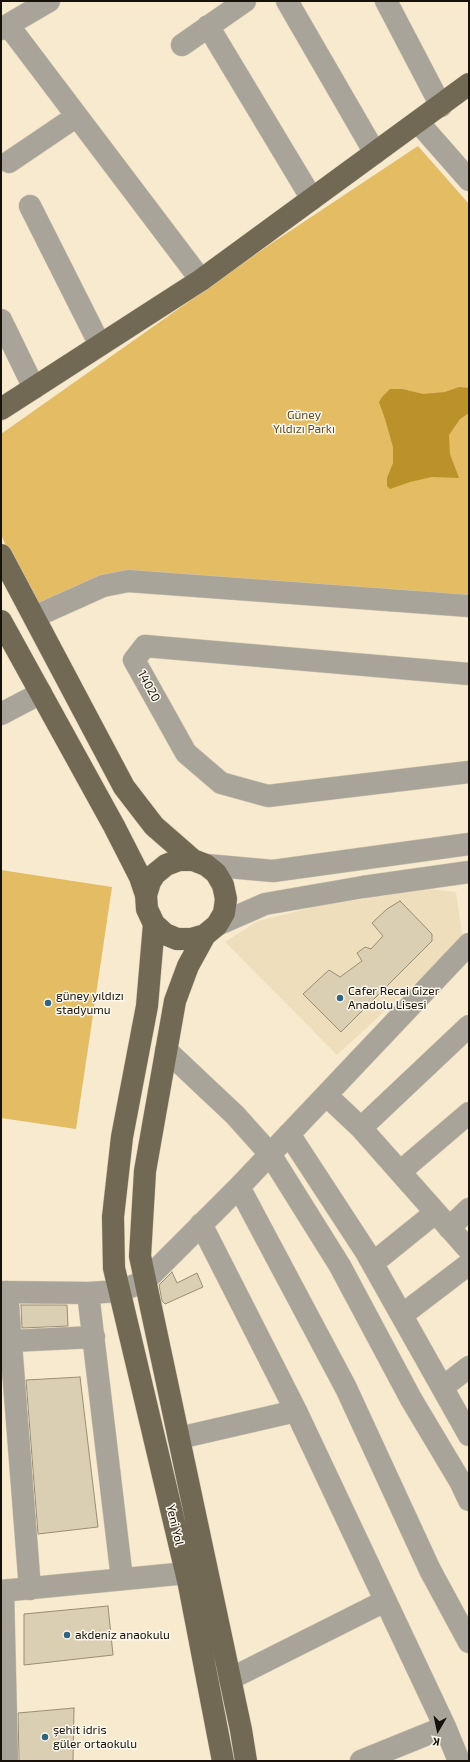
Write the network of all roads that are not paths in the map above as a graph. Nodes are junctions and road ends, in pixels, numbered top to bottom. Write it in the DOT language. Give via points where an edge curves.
graph roads {
  1 [pos="49,1"];
  2 [pos="245,1"];
  3 [pos="287,1"];
  4 [pos="386,1"];
  5 [pos="208,26"];
  6 [pos="4,27"];
  7 [pos="182,45"];
  8 [pos="469,84"];
  9 [pos="441,106"];
  10 [pos="77,116"];
  11 [pos="418,122"];
  12 [pos="375,153"];
  13 [pos="9,162"];
  14 [pos="469,180"];
  15 [pos="312,199"];
  16 [pos="30,206"];
  17 [pos="201,280"];
  18 [pos="1,320"];
  19 [pos="100,345"];
  20 [pos="34,388"];
  21 [pos="1,409"];
  22 [pos="1,555"];
  23 [pos="469,606"];
  24 [pos="34,617"];
  25 [pos="1,621"];
  26 [pos="469,674"];
  27 [pos="41,693"];
  28 [pos="1,714"];
  29 [pos="469,772"];
  30 [pos="469,844"];
  31 [pos="199,863"];
  32 [pos="469,872"];
  33 [pos="146,895"];
  34 [pos="154,924"];
  35 [pos="211,930"];
  36 [pos="469,944"];
  37 [pos="469,1026"];
  38 [pos="166,1050"];
  39 [pos="326,1095"];
  40 [pos="469,1112"];
  41 [pos="361,1128"];
  42 [pos="289,1134"];
  43 [pos="270,1154"];
  44 [pos="401,1171"];
  45 [pos="238,1187"];
  46 [pos="469,1209"];
  47 [pos="442,1220"];
  48 [pos="201,1224"];
  49 [pos="469,1250"];
  50 [pos="373,1263"];
  51 [pos="469,1264"];
  52 [pos="145,1281"];
  53 [pos="120,1291"];
  54 [pos="4,1292"];
  55 [pos="88,1293"];
  56 [pos="402,1315"];
  57 [pos="94,1337"];
  58 [pos="11,1341"];
  59 [pos="469,1367"];
  60 [pos="443,1387"];
  61 [pos="296,1411"];
  62 [pos="469,1435"];
  63 [pos="179,1438"];
  64 [pos="469,1500"];
  65 [pos="186,1573"];
  66 [pos="122,1579"];
  67 [pos="30,1588"];
  68 [pos="2,1591"];
  69 [pos="385,1601"];
  70 [pos="469,1642"];
  71 [pos="230,1679"];
  72 [pos="445,1727"];
  73 [pos="7,1761"];
  74 [pos="223,1761"];
  75 [pos="246,1761"];
  76 [pos="361,1761"];
  77 [pos="459,1761"];
  1 -- 6 [label="street"];
  2 -- 5 [label="street"];
  3 -- 12 [label="street"];
  4 -- 9 [label="street"];
  5 -- 7 [label="street"];
  5 -- 15 [label="street"];
  6 -- 10 [label="street"];
  8 -- 9 [label="main road"];
  9 -- 11 [label="main road"];
  10 -- 13 [label="street"];
  10 -- 17 [label="street"];
  11 -- 12 [label="main road"];
  11 -- 14 [label="street"];
  12 -- 15 [label="main road"];
  15 -- 17 [label="main road"];
  16 -- 19 [label="street"];
  17 -- 19 [label="main road"];
  18 -- 20 [label="street"];
  19 -- 20 [label="main road"];
  20 -- 21 [label="main road"];
  22 -- 24 [label="main road"];
  23 -- 24 [label="street" via="128,581 103,586"];
  24 -- 31 [label="main road" via="124,787 154,826"];
  25 -- 27 [label="main road"];
  26 -- 29 [label="street, 14020" via="145,646 134,660 186,753 221,782 268,796"];
  27 -- 28 [label="street"];
  27 -- 33 [label="main road" via="140,877"];
  30 -- 31 [label="street" via="273,871"];
  31 -- 33 [label="main road" via="179,860 166,865 155,874"];
  31 -- 35 [label="main road" via="216,873 226,899 224,913"];
  32 -- 35 [label="street" via="265,904"];
  33 -- 34 [label="main road" via="147,909"];
  34 -- 35 [label="main road" via="165,934 177,939 191,939"];
  34 -- 53 [label="main road, Yeni Yol" via="147,1006 122,1137 114,1217 114,1268"];
  35 -- 38 [label="main road" via="188,966 175,1001"];
  36 -- 39 [label="street"];
  37 -- 41 [label="street"];
  38 -- 43 [label="street" via="235,1115"];
  38 -- 52 [label="main road" via="145,1171 140,1256"];
  39 -- 41 [label="street"];
  39 -- 42 [label="street"];
  40 -- 44 [label="street"];
  41 -- 44 [label="street"];
  42 -- 43 [label="street"];
  42 -- 50 [label="street"];
  43 -- 45 [label="street"];
  43 -- 64 [label="street" via="340,1266 411,1399"];
  44 -- 47 [label="street"];
  45 -- 48 [label="street"];
  45 -- 70 [label="street" via="346,1388 430,1570"];
  46 -- 47 [label="street"];
  47 -- 49 [label="street"];
  47 -- 50 [label="street"];
  48 -- 52 [label="street"];
  48 -- 61 [label="street"];
  50 -- 56 [label="street"];
  51 -- 56 [label="street"];
  52 -- 53 [label="street"];
  52 -- 63 [label="main road"];
  53 -- 55 [label="street"];
  53 -- 65 [label="main road, Yeni Yol"];
  54 -- 55 [label="street"];
  54 -- 58 [label="street"];
  55 -- 57 [label="street"];
  56 -- 60 [label="street"];
  57 -- 58 [label="street"];
  57 -- 66 [label="street"];
  58 -- 67 [label="street"];
  59 -- 60 [label="street"];
  60 -- 62 [label="street"];
  61 -- 63 [label="street"];
  61 -- 69 [label="street"];
  63 -- 71 [label="main road"];
  65 -- 66 [label="street"];
  65 -- 74 [label="main road, Yeni Yol"];
  66 -- 67 [label="street"];
  67 -- 68 [label="street"];
  68 -- 73 [label="street"];
  69 -- 71 [label="street"];
  69 -- 72 [label="street"];
  71 -- 75 [label="main road"];
  72 -- 76 [label="street"];
  72 -- 77 [label="street"];
}
